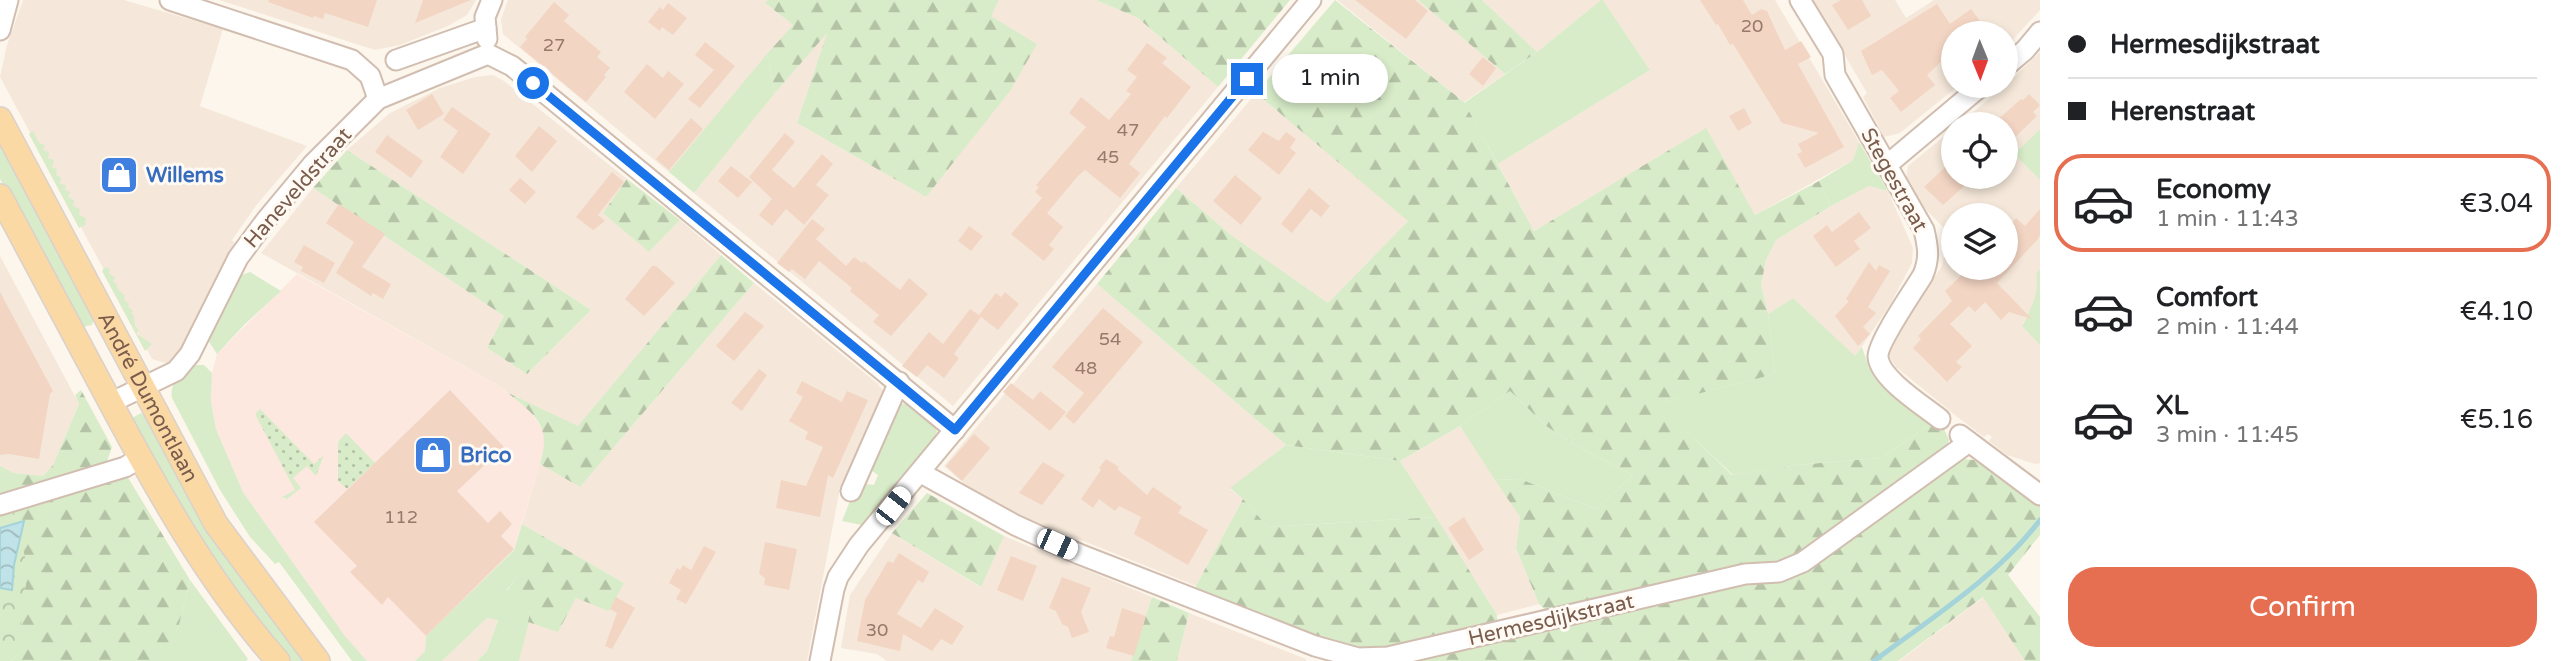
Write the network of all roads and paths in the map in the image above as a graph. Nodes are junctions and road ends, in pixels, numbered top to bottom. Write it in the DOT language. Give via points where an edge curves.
graph roads {
  1 [pos="8,0"];
  2 [pos="170,0"];
  3 [pos="492,0"];
  4 [pos="1311,0"];
  5 [pos="1800,0"];
  6 [pos="486,29"];
  7 [pos="0,30"];
  8 [pos="2040,32"];
  9 [pos="488,54"];
  10 [pos="2018,56"];
  11 [pos="396,60"];
  12 [pos="1967,98"];
  13 [pos="378,99"];
  14 [pos="0,119"];
  15 [pos="1887,165"];
  16 [pos="0,196"];
  17 [pos="899,382"];
  18 [pos="142,387"];
  19 [pos="110,403"];
  20 [pos="1940,419"];
  21 [pos="955,430"];
  22 [pos="140,458"];
  23 [pos="920,472"];
  24 [pos="851,491"];
  25 [pos="2040,495"];
  26 [pos="0,505"];
  27 [pos="272,656"];
  28 [pos="318,661"];
  29 [pos="820,661"];
  1 -- 7 [label="street"];
  2 -- 13 [label="street" via="352,60 370,76"];
  3 -- 6 [label="street"];
  4 -- 21 [label="street"];
  5 -- 15 [label="street, Stegestraat" via="1833,54 1835,75"];
  6 -- 9 [label="street"];
  6 -- 11 [label="street"];
  8 -- 10 [label="street"];
  9 -- 13 [label="street, Haneveldstraat"];
  9 -- 17 [label="street" via="512,66"];
  12 -- 15 [label="street"];
  13 -- 18 [label="street, Haneveldstraat" via="312,165 238,258 183,363"];
  14 -- 18 [label="main road, André Dumontlaan"];
  15 -- 20 [label="street, Stegestraat" via="1924,230 1929,250 1923,275 1881,343 1878,358 1899,387"];
  16 -- 19 [label="main road, André Dumontlaan"];
  17 -- 21 [label="street"];
  17 -- 24 [label="street" via="866,475"];
  18 -- 19 [label="street, Haneveldstraat"];
  18 -- 28 [label="main road, André Dumontlaan" via="216,524"];
  19 -- 22 [label="main road, André Dumontlaan"];
  21 -- 23 [label="street"];
  22 -- 26 [label="street" via="125,467"];
  22 -- 27 [label="main road, André Dumontlaan" via="203,565"];
  23 -- 25 [label="street, Hermesdijkstraat" via="1015,525 1079,554 1315,646 1358,658 1388,657 1745,574 1779,572 1803,562 1964,438"];
  23 -- 29 [label="street" via="838,577"];
}
